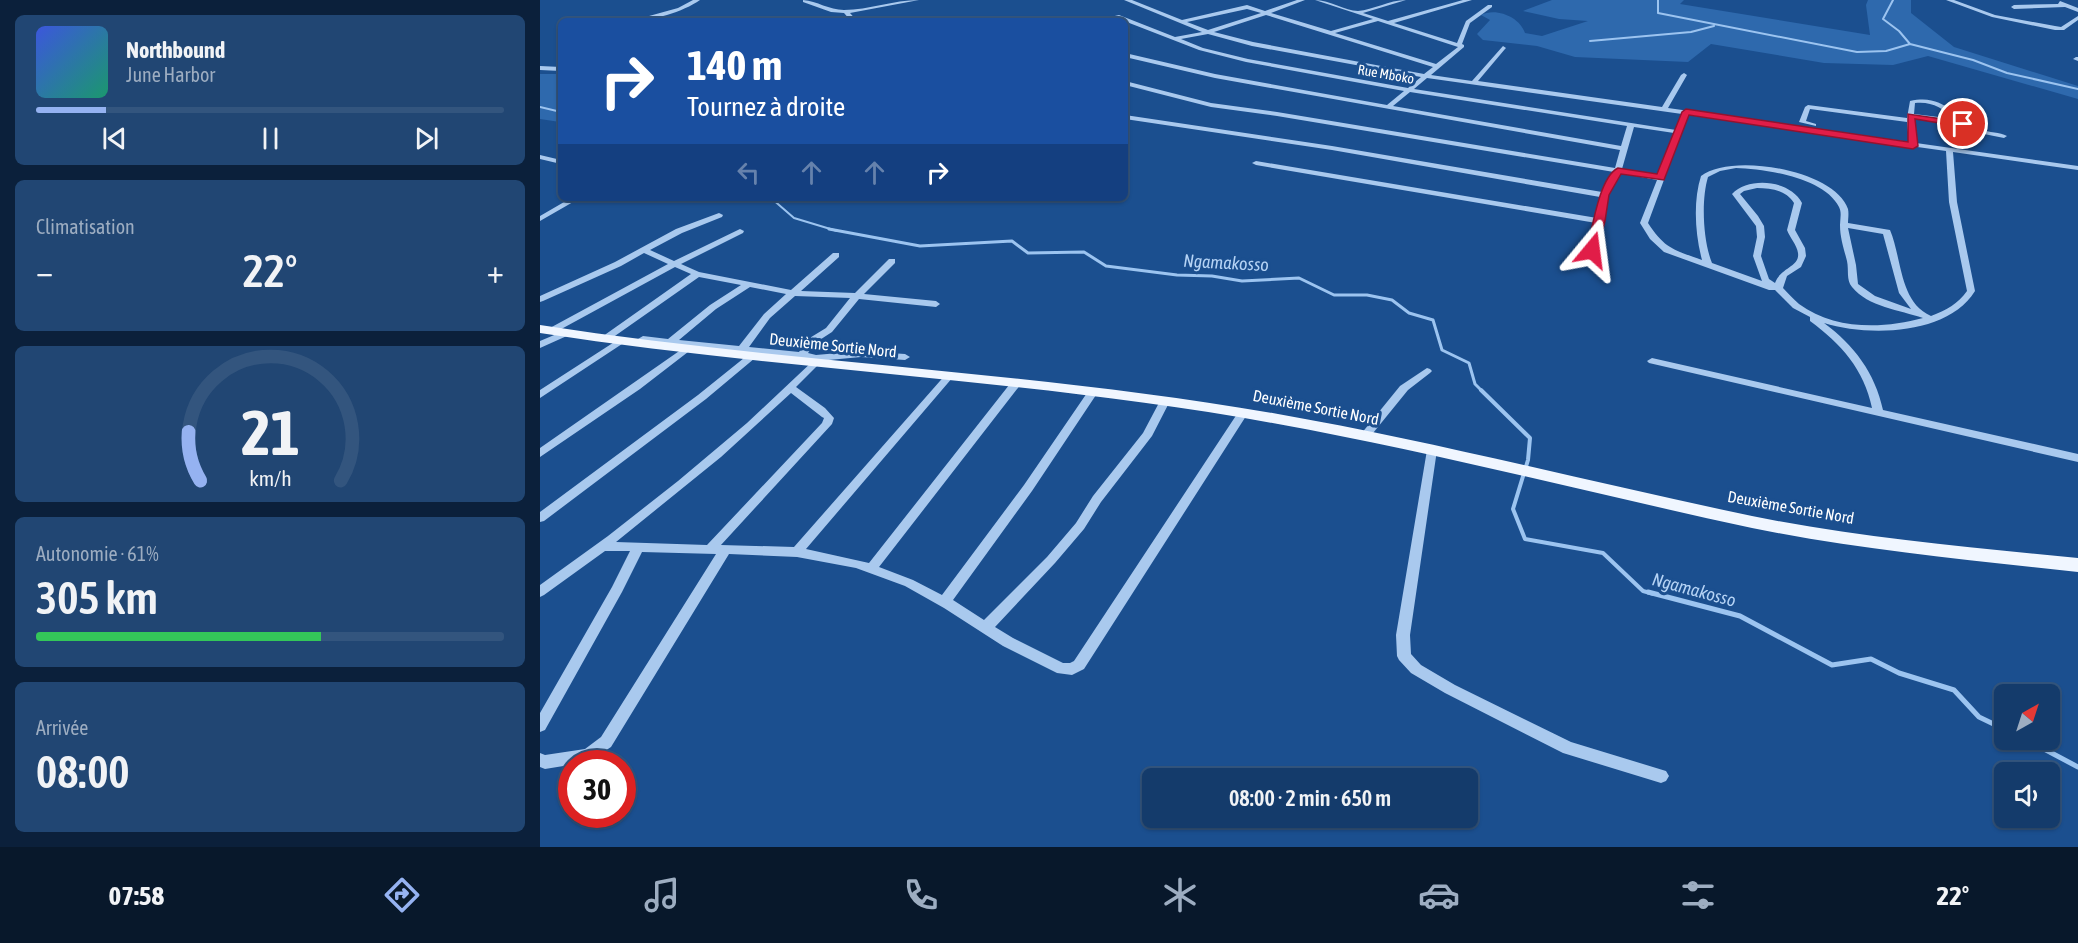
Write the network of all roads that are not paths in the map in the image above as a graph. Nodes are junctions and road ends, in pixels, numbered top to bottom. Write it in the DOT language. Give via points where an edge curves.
graph roads {
  1 [pos="697,0"];
  2 [pos="916,0"];
  3 [pos="1127,0"];
  4 [pos="1302,0"];
  5 [pos="1318,0"];
  6 [pos="1403,0"];
  7 [pos="1469,0"];
  8 [pos="1949,0"];
  9 [pos="2055,0"];
  10 [pos="804,1"];
  11 [pos="2065,4"];
  12 [pos="1490,6"];
  13 [pos="2014,7"];
  14 [pos="2078,10"];
  15 [pos="846,12"];
  16 [pos="1269,12"];
  17 [pos="1359,12"];
  18 [pos="646,18"];
  19 [pos="840,18"];
  20 [pos="851,18"];
  21 [pos="2078,18"];
  22 [pos="1379,19"];
  23 [pos="1128,21"];
  24 [pos="1180,22"];
  25 [pos="1389,22"];
  26 [pos="1208,32"];
  27 [pos="1334,32"];
  28 [pos="1174,39"];
  29 [pos="1459,45"];
  30 [pos="1269,48"];
  31 [pos="1503,48"];
  32 [pos="1262,52"];
  33 [pos="1128,56"];
  34 [pos="1255,57"];
  35 [pos="1248,61"];
  36 [pos="1438,67"];
  37 [pos="540,68"];
  38 [pos="558,69"];
  39 [pos="1684,75"];
  40 [pos="1426,76"];
  41 [pos="1473,83"];
  42 [pos="1128,84"];
  43 [pos="1407,90"];
  44 [pos="1388,107"];
  45 [pos="1665,108"];
  46 [pos="1686,112"];
  47 [pos="1128,117"];
  48 [pos="1910,118"];
  49 [pos="1960,122"];
  50 [pos="1631,125"];
  51 [pos="1678,132"];
  52 [pos="2004,136"];
  53 [pos="1913,143"];
  54 [pos="1624,148"];
  55 [pos="1948,151"];
  56 [pos="540,157"];
  57 [pos="558,161"];
  58 [pos="1256,163"];
  59 [pos="2078,168"];
  60 [pos="1618,171"];
  61 [pos="1661,178"];
  62 [pos="1604,195"];
  63 [pos="571,201"];
  64 [pos="719,215"];
  65 [pos="540,219"];
  66 [pos="1600,221"];
  67 [pos="1844,225"];
  68 [pos="740,231"];
  69 [pos="643,250"];
  70 [pos="1592,250"];
  71 [pos="836,255"];
  72 [pos="892,261"];
  73 [pos="673,264"];
  74 [pos="1708,265"];
  75 [pos="1762,271"];
  76 [pos="697,274"];
  77 [pos="1783,275"];
  78 [pos="747,285"];
  79 [pos="1780,290"];
  80 [pos="792,293"];
  81 [pos="857,296"];
  82 [pos="540,299"];
  83 [pos="936,304"];
  84 [pos="1798,308"];
  85 [pos="1919,313"];
  86 [pos="1932,319"];
  87 [pos="552,331"];
  88 [pos="614,339"];
  89 [pos="670,342"];
  90 [pos="540,345"];
  91 [pos="685,350"];
  92 [pos="747,353"];
  93 [pos="802,355"];
  94 [pos="905,357"];
  95 [pos="1652,362"];
  96 [pos="815,363"];
  97 [pos="1427,371"];
  98 [pos="951,375"];
  99 [pos="1017,382"];
  100 [pos="791,388"];
  101 [pos="1093,392"];
  102 [pos="540,395"];
  103 [pos="1165,401"];
  104 [pos="1243,413"];
  105 [pos="1878,413"];
  106 [pos="1365,436"];
  107 [pos="1432,450"];
  108 [pos="540,453"];
  109 [pos="2078,458"];
  110 [pos="540,518"];
  111 [pos="603,546"];
  112 [pos="638,547"];
  113 [pos="718,549"];
  114 [pos="796,552"];
  115 [pos="2078,565"];
  116 [pos="871,569"];
  117 [pos="540,592"];
  118 [pos="944,602"];
  119 [pos="986,628"];
  120 [pos="540,726"];
  121 [pos="542,764"];
  122 [pos="1661,776"];
  1 -- 18 [label="street"];
  2 -- 15 [label="street"];
  3 -- 24 [label="street"];
  4 -- 16 [label="street"];
  5 -- 17 [label="street"];
  6 -- 17 [label="street"];
  7 -- 25 [label="street"];
  8 -- 21 [label="street" via="2000,17 2060,29"];
  9 -- 11 [label="street"];
  10 -- 15 [label="street"];
  10 -- 19 [label="street"];
  11 -- 13 [label="street"];
  11 -- 14 [label="street"];
  12 -- 29 [label="street" via="1468,22"];
  15 -- 20 [label="street"];
  16 -- 24 [label="street" via="1242,6"];
  16 -- 26 [label="street"];
  16 -- 27 [label="street"];
  17 -- 22 [label="street"];
  22 -- 25 [label="street"];
  22 -- 27 [label="street"];
  23 -- 28 [label="street, Rue Mboko"];
  24 -- 26 [label="street"];
  25 -- 29 [label="street"];
  26 -- 28 [label="street"];
  26 -- 30 [label="street"];
  27 -- 36 [label="street"];
  28 -- 35 [label="street, Rue Mboko"];
  29 -- 36 [label="street" via="1461,49"];
  30 -- 32 [label="street"];
  30 -- 40 [label="street"];
  31 -- 41 [label="street"];
  33 -- 44 [label="street"];
  34 -- 35 [label="street"];
  35 -- 43 [label="street, Rue Mboko"];
  36 -- 40 [label="street"];
  37 -- 38 [label="street"];
  39 -- 45 [label="street"];
  40 -- 41 [label="street"];
  40 -- 43 [label="street"];
  41 -- 45 [label="street"];
  42 -- 60 [label="street" via="1211,105"];
  43 -- 44 [label="street"];
  43 -- 50 [label="street, Rue Mboko"];
  44 -- 54 [label="street"];
  45 -- 46 [label="street"];
  46 -- 51 [label="street"];
  46 -- 53 [label="street"];
  47 -- 62 [label="street"];
  48 -- 49 [label="street"];
  48 -- 49 [label="street" via="1912,102 1926,101 1949,109"];
  48 -- 53 [label="street"];
  48 -- 53 [label="street" via="1808,107 1802,122"];
  49 -- 52 [label="street" via="1981,132"];
  50 -- 51 [label="street, Rue Mboko"];
  50 -- 54 [label="street"];
  51 -- 61 [label="street"];
  53 -- 55 [label="street"];
  54 -- 60 [label="street"];
  55 -- 59 [label="street"];
  55 -- 86 [label="street" via="1953,202 1971,291 1965,302"];
  56 -- 57 [label="street"];
  58 -- 66 [label="street"];
  60 -- 61 [label="street"];
  60 -- 62 [label="street"];
  61 -- 74 [label="street" via="1644,223 1667,250"];
  62 -- 66 [label="street"];
  63 -- 65 [label="street"];
  64 -- 69 [label="street"];
  66 -- 70 [label="street"];
  67 -- 74 [label="street" via="1844,208 1839,201 1812,181 1754,167 1715,170 1705,176 1701,186 1702,252"];
  67 -- 85 [label="street" via="1887,232 1903,293"];
  67 -- 85 [label="street" via="1856,288"];
  68 -- 73 [label="street"];
  69 -- 73 [label="street"];
  69 -- 82 [label="street"];
  71 -- 80 [label="street"];
  72 -- 81 [label="street"];
  73 -- 76 [label="street"];
  73 -- 87 [label="street"];
  74 -- 79 [label="street"];
  75 -- 77 [label="street"];
  75 -- 77 [label="street" via="1756,255 1760,225 1736,194 1746,186 1779,189 1797,201 1791,230 1802,251 1802,260"];
  75 -- 79 [label="street" via="1767,282"];
  76 -- 78 [label="street"];
  76 -- 88 [label="street"];
  77 -- 79 [label="street"];
  78 -- 80 [label="street"];
  78 -- 89 [label="street"];
  79 -- 84 [label="street"];
  80 -- 81 [label="street"];
  80 -- 92 [label="street" via="767,316"];
  81 -- 83 [label="street"];
  81 -- 93 [label="street" via="830,330 811,341"];
  84 -- 86 [label="street" via="1838,324 1862,328 1905,327"];
  84 -- 105 [label="street" via="1859,360 1868,375"];
  85 -- 86 [label="street"];
  87 -- 88 [label="main road, Deuxième Sortie Nord"];
  87 -- 90 [label="street"];
  88 -- 89 [label="street"];
  88 -- 91 [label="main road, Deuxième Sortie Nord"];
  88 -- 102 [label="street"];
  89 -- 92 [label="street"];
  91 -- 92 [label="main road, Deuxième Sortie Nord"];
  91 -- 108 [label="street"];
  92 -- 93 [label="street"];
  92 -- 96 [label="main road, Deuxième Sortie Nord"];
  92 -- 110 [label="street" via="702,397"];
  93 -- 94 [label="street"];
  95 -- 105 [label="street"];
  96 -- 98 [label="main road, Deuxième Sortie Nord"];
  96 -- 100 [label="street"];
  97 -- 106 [label="street" via="1404,388"];
  98 -- 99 [label="main road, Deuxième Sortie Nord"];
  98 -- 114 [label="street"];
  99 -- 101 [label="main road, Deuxième Sortie Nord"];
  99 -- 116 [label="street"];
  100 -- 111 [label="street"];
  100 -- 113 [label="street" via="826,413 827,424"];
  101 -- 103 [label="main road, Deuxième Sortie Nord"];
  101 -- 118 [label="street"];
  103 -- 104 [label="main road, Deuxième Sortie Nord"];
  103 -- 119 [label="street" via="1148,434 1080,526"];
  104 -- 106 [label="main road, Deuxième Sortie Nord"];
  104 -- 119 [label="street" via="1079,664 1062,669"];
  105 -- 109 [label="street"];
  106 -- 107 [label="main road, Deuxième Sortie Nord"];
  107 -- 115 [label="main road, Deuxième Sortie Nord" via="1820,534"];
  107 -- 122 [label="street" via="1403,635 1404,656 1416,669 1450,689 1568,748"];
  111 -- 112 [label="street"];
  111 -- 117 [label="street"];
  112 -- 113 [label="street"];
  112 -- 120 [label="street"];
  113 -- 114 [label="street"];
  113 -- 121 [label="street" via="606,742 588,755"];
  114 -- 116 [label="street"];
  116 -- 118 [label="street"];
  118 -- 119 [label="street"];
}
